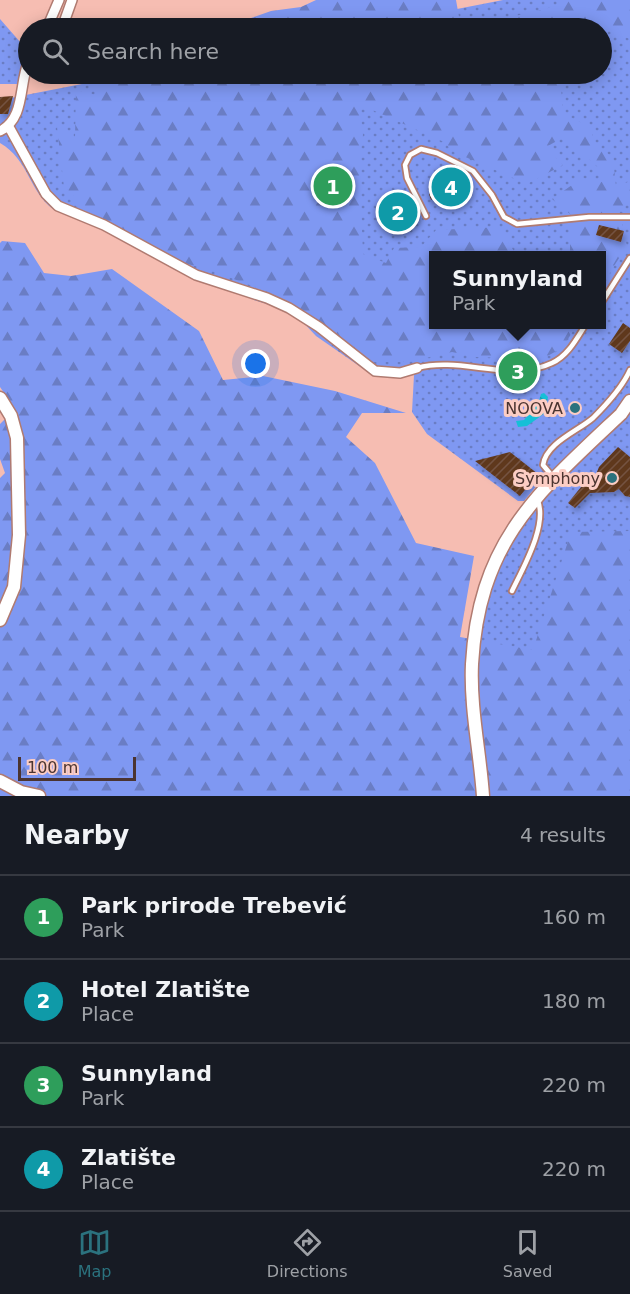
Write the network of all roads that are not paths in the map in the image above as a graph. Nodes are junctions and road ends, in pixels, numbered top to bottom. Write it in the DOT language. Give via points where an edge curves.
graph roads {
  1 [pos="59,0"];
  2 [pos="72,0"];
  3 [pos="51,18"];
  4 [pos="66,18"];
  5 [pos="23,84"];
  6 [pos="4,129"];
  7 [pos="426,216"];
  8 [pos="630,217"];
  9 [pos="630,258"];
  10 [pos="606,296"];
  11 [pos="583,329"];
  12 [pos="417,368"];
  13 [pos="630,370"];
  14 [pos="0,398"];
  15 [pos="630,401"];
  16 [pos="553,477"];
  17 [pos="536,497"];
  18 [pos="512,591"];
  19 [pos="0,620"];
  20 [pos="0,781"];
  21 [pos="39,796"];
  22 [pos="483,796"];
  1 -- 3 [label="street"];
  2 -- 4 [label="street"];
  5 -- 6 [label="street" via="16,118"];
  6 -- 12 [label="street" via="58,206 104,225 196,274 289,309 375,371 400,373"];
  7 -- 8 [label="lane" via="406,178 405,165 410,155 421,149 473,171 504,217 517,224"];
  9 -- 10 [label="lane"];
  11 -- 12 [label="lane" via="571,348 554,363 529,370 443,364"];
  13 -- 16 [label="lane" via="617,392 591,419 548,454 543,465"];
  14 -- 19 [label="main road" via="11,416 17,438 19,535 14,586"];
  15 -- 16 [label="main road"];
  16 -- 17 [label="main road"];
  17 -- 18 [label="lane" via="542,512"];
  17 -- 22 [label="main road" via="507,535 494,564 476,633 473,707"];
  20 -- 21 [label="main road"];
}
